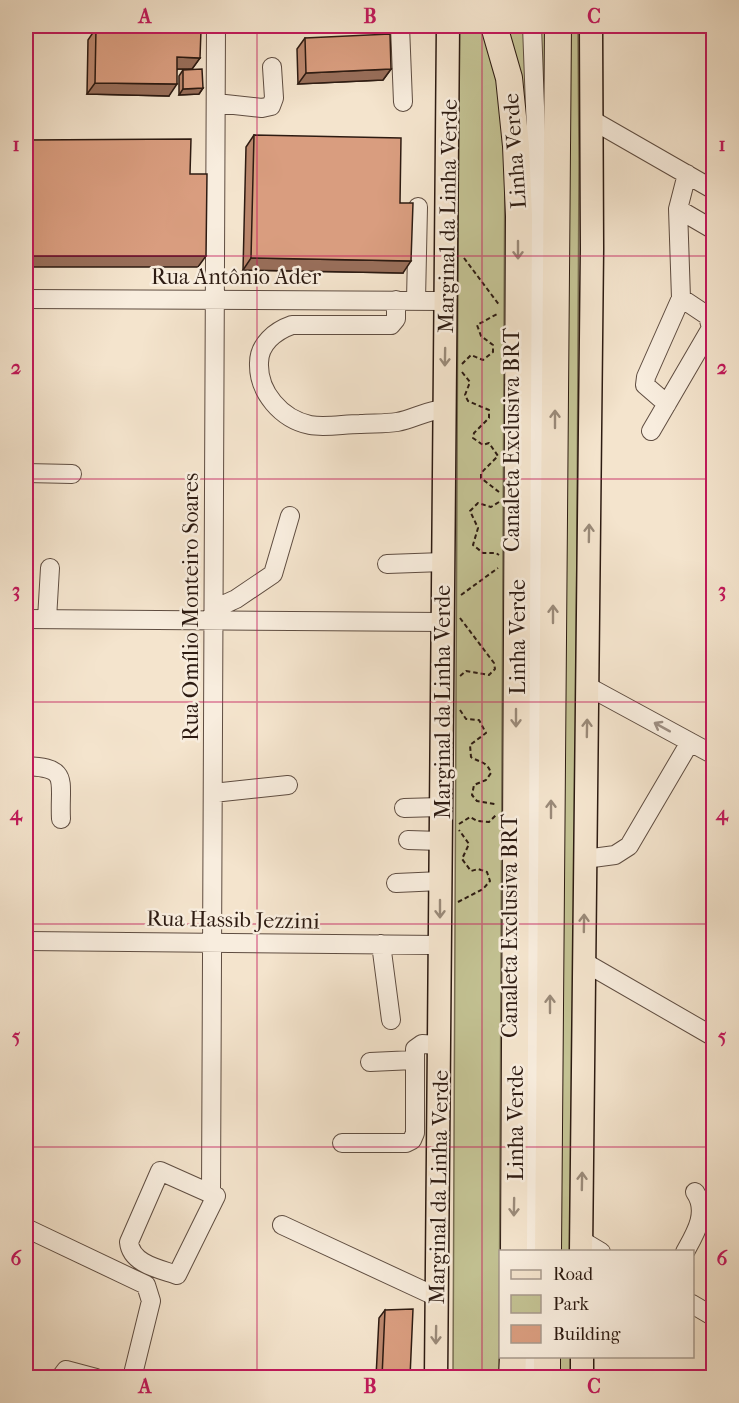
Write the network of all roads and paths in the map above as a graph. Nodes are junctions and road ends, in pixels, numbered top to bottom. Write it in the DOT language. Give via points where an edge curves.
graph roads {
  1 [pos="216,26"];
  2 [pos="400,26"];
  3 [pos="448,26"];
  4 [pos="494,26"];
  5 [pos="532,26"];
  6 [pos="558,26"];
  7 [pos="591,26"];
  8 [pos="272,67"];
  9 [pos="216,102"];
  10 [pos="403,102"];
  11 [pos="592,120"];
  12 [pos="687,174"];
  13 [pos="714,190"];
  14 [pos="418,207"];
  15 [pos="678,209"];
  16 [pos="714,230"];
  17 [pos="460,253"];
  18 [pos="681,298"];
  19 [pos="26,299"];
  20 [pos="215,300"];
  21 [pos="396,300"];
  22 [pos="416,300"];
  23 [pos="446,301"];
  24 [pos="667,404"];
  25 [pos="445,409"];
  26 [pos="651,431"];
  27 [pos="26,472"];
  28 [pos="72,474"];
  29 [pos="290,516"];
  30 [pos="501,558"];
  31 [pos="443,562"];
  32 [pos="387,564"];
  33 [pos="499,567"];
  34 [pos="50,568"];
  35 [pos="458,597"];
  36 [pos="214,615"];
  37 [pos="449,616"];
  38 [pos="26,619"];
  39 [pos="47,619"];
  40 [pos="458,679"];
  41 [pos="587,686"];
  42 [pos="459,704"];
  43 [pos="690,742"];
  44 [pos="714,755"];
  45 [pos="26,766"];
  46 [pos="288,785"];
  47 [pos="213,793"];
  48 [pos="441,807"];
  49 [pos="404,808"];
  50 [pos="61,819"];
  51 [pos="408,840"];
  52 [pos="441,841"];
  53 [pos="585,860"];
  54 [pos="441,881"];
  55 [pos="396,883"];
  56 [pos="450,905"];
  57 [pos="26,941"];
  58 [pos="212,943"];
  59 [pos="381,944"];
  60 [pos="440,945"];
  61 [pos="584,962"];
  62 [pos="391,1020"];
  63 [pos="714,1037"];
  64 [pos="439,1045"];
  65 [pos="414,1060"];
  66 [pos="370,1062"];
  67 [pos="342,1143"];
  68 [pos="211,1191"];
  69 [pos="695,1192"];
  70 [pos="282,1225"];
  71 [pos="26,1227"];
  72 [pos="581,1246"];
  73 [pos="514,1250"];
  74 [pos="531,1250"];
  75 [pos="548,1250"];
  76 [pos="597,1250"];
  77 [pos="686,1250"];
  78 [pos="437,1297"];
  79 [pos="694,1306"];
  80 [pos="714,1317"];
  81 [pos="513,1358"];
  82 [pos="531,1358"];
  83 [pos="547,1358"];
  84 [pos="582,1358"];
  85 [pos="60,1377"];
  86 [pos="96,1377"];
  87 [pos="132,1377"];
  88 [pos="436,1377"];
  89 [pos="512,1377"];
  90 [pos="531,1377"];
  91 [pos="547,1377"];
  92 [pos="582,1377"];
  1 -- 9 [label="street, Rua Omílio Monteiro Soares"];
  2 -- 10 [label="street"];
  3 -- 23 [label="main road, Marginal da Linha Verde"];
  4 -- 73 [label="highway, Linha Verde, one-way" via="509,78 519,216"];
  5 -- 74 [label="street, Canaleta Exclusiva BRT" via="536,157"];
  75 -- 6 [label="highway, Linha Verde, one-way"];
  7 -- 11 [label="main road"];
  8 -- 9 [label="street" via="271,106"];
  9 -- 20 [label="street, Rua Omílio Monteiro Soares"];
  11 -- 12 [label="street"];
  41 -- 11 [label="main road, one-way"];
  12 -- 13 [label="street"];
  12 -- 15 [label="street"];
  14 -- 22 [label="street"];
  15 -- 16 [label="street"];
  15 -- 18 [label="street"];
  17 -- 30 [label="path" via="502,310 477,325 481,336 493,345 493,352 483,360 471,355 461,366 470,382 465,395 468,401 489,410 489,418 473,438 483,445 489,443 498,456 481,473 481,478 498,490 500,501 491,507 478,503 470,511 478,528 474,545 483,553 496,553"];
  18 -- 24 [label="street" via="646,377 645,385"];
  18 -- 24 [label="street" via="708,316 711,328"];
  19 -- 20 [label="street, Rua Antônio Ader"];
  20 -- 21 [label="street, Rua Antônio Ader"];
  20 -- 36 [label="street, Rua Omílio Monteiro Soares"];
  21 -- 22 [label="street, Rua Antônio Ader"];
  21 -- 25 [label="street" via="396,319 391,325 282,329 268,339 258,361 260,383 273,404 298,422 312,426 397,422 424,411"];
  22 -- 23 [label="street, Rua Antônio Ader"];
  23 -- 25 [label="main road, Marginal da Linha Verde, one-way"];
  24 -- 26 [label="street"];
  25 -- 31 [label="main road, Marginal da Linha Verde"];
  27 -- 28 [label="street"];
  29 -- 36 [label="street" via="273,574"];
  31 -- 32 [label="street"];
  31 -- 37 [label="main road, Marginal da Linha Verde"];
  33 -- 35 [label="path"];
  34 -- 39 [label="street"];
  36 -- 37 [label="street"];
  36 -- 39 [label="street"];
  36 -- 47 [label="street, Rua Omílio Monteiro Soares"];
  37 -- 40 [label="path" via="494,663 495,669 482,676 466,671"];
  37 -- 48 [label="main road, Marginal da Linha Verde"];
  38 -- 39 [label="street"];
  43 -- 41 [label="street, one-way"];
  53 -- 41 [label="main road, one-way"];
  42 -- 56 [label="path" via="466,719 479,720 486,733 470,745 471,757 488,766 491,773 474,785 472,795 477,801 495,804 499,812 489,822 470,817 459,824 469,844 462,859 465,866 471,871 487,872 490,881"];
  43 -- 44 [label="street"];
  43 -- 53 [label="street" via="628,846 615,855"];
  45 -- 50 [label="street" via="48,767 59,776"];
  46 -- 47 [label="street"];
  47 -- 58 [label="street, Rua Omílio Monteiro Soares"];
  48 -- 49 [label="street"];
  48 -- 52 [label="main road, Marginal da Linha Verde"];
  51 -- 52 [label="street"];
  52 -- 54 [label="main road, Marginal da Linha Verde"];
  61 -- 53 [label="main road, one-way"];
  54 -- 55 [label="street"];
  54 -- 60 [label="main road, Marginal da Linha Verde, one-way"];
  57 -- 58 [label="street, Rua Hassib Jezzini"];
  58 -- 59 [label="street, Rua Hassib Jezzini"];
  58 -- 68 [label="street, Rua Omílio Monteiro Soares"];
  59 -- 60 [label="street, Rua Hassib Jezzini"];
  59 -- 62 [label="street"];
  60 -- 64 [label="main road, Marginal da Linha Verde"];
  61 -- 63 [label="street"];
  72 -- 61 [label="main road, one-way"];
  64 -- 65 [label="street" via="417,1046"];
  64 -- 78 [label="main road, Marginal da Linha Verde"];
  65 -- 66 [label="street"];
  65 -- 67 [label="street" via="412,1140"];
  68 -- 68 [label="street, Rua Omílio Monteiro Soares" via="160,1171 129,1242 136,1258 177,1275 216,1196"];
  69 -- 77 [label="street" via="702,1207 700,1222"];
  70 -- 78 [label="street"];
  71 -- 87 [label="street" via="146,1285 152,1302"];
  72 -- 76 [label="street"];
  78 -- 88 [label="main road, Marginal da Linha Verde, one-way"];
  79 -- 80 [label="street"];
  81 -- 89 [label="highway"];
  82 -- 90 [label="street"];
  83 -- 91 [label="highway"];
  84 -- 92 [label="main road"];
  85 -- 86 [label="street" via="66,1370"];
}
